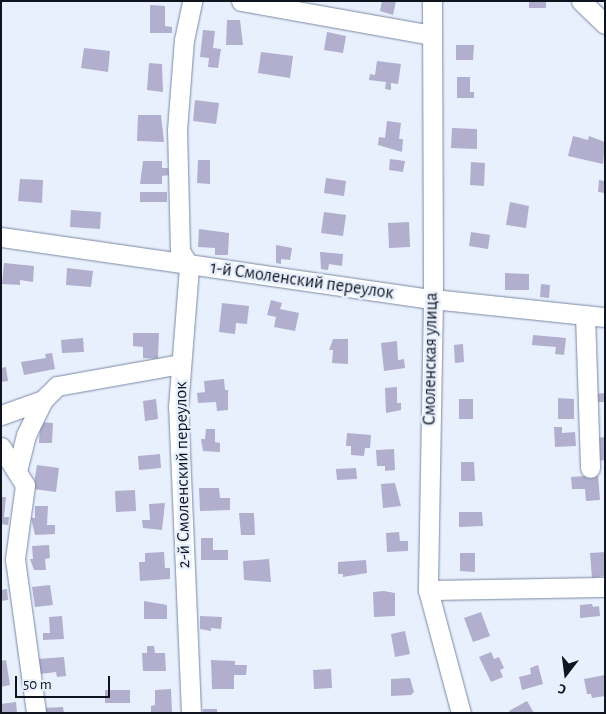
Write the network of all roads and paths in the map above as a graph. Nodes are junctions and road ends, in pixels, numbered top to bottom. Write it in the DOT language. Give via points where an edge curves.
graph roads {
  1 [pos="192,1"];
  2 [pos="241,1"];
  3 [pos="432,1"];
  4 [pos="581,1"];
  5 [pos="605,24"];
  6 [pos="431,35"];
  7 [pos="1,237"];
  8 [pos="189,266"];
  9 [pos="432,299"];
  10 [pos="585,315"];
  11 [pos="605,318"];
  12 [pos="181,364"];
  13 [pos="43,400"];
  14 [pos="1,415"];
  15 [pos="1,447"];
  16 [pos="590,468"];
  17 [pos="17,471"];
  18 [pos="605,587"];
  19 [pos="428,590"];
  20 [pos="36,713"];
  21 [pos="191,713"];
  22 [pos="461,713"];
  1 -- 8 [label="street, 2-й Смоленский переулок" via="184,40 178,130 180,251"];
  2 -- 6 [label="street"];
  3 -- 6 [label="street, Смоленская улица"];
  4 -- 5 [label="street"];
  6 -- 9 [label="street, Смоленская улица"];
  7 -- 8 [label="street, 1-й Смоленский переулок"];
  8 -- 9 [label="street, 1-й Смоленский переулок"];
  8 -- 12 [label="street, 2-й Смоленский переулок"];
  9 -- 10 [label="street, 1-й Смоленский переулок"];
  9 -- 19 [label="street, Смоленская улица"];
  10 -- 11 [label="street, 1-й Смоленский переулок"];
  10 -- 16 [label="street"];
  12 -- 13 [label="street" via="57,386"];
  12 -- 21 [label="street, 2-й Смоленский переулок" via="178,417"];
  13 -- 14 [label="street"];
  13 -- 17 [label="street" via="26,435"];
  15 -- 17 [label="street"];
  17 -- 20 [label="street" via="25,484 15,560"];
  18 -- 19 [label="street"];
  19 -- 22 [label="street, Смоленская улица"];
}
